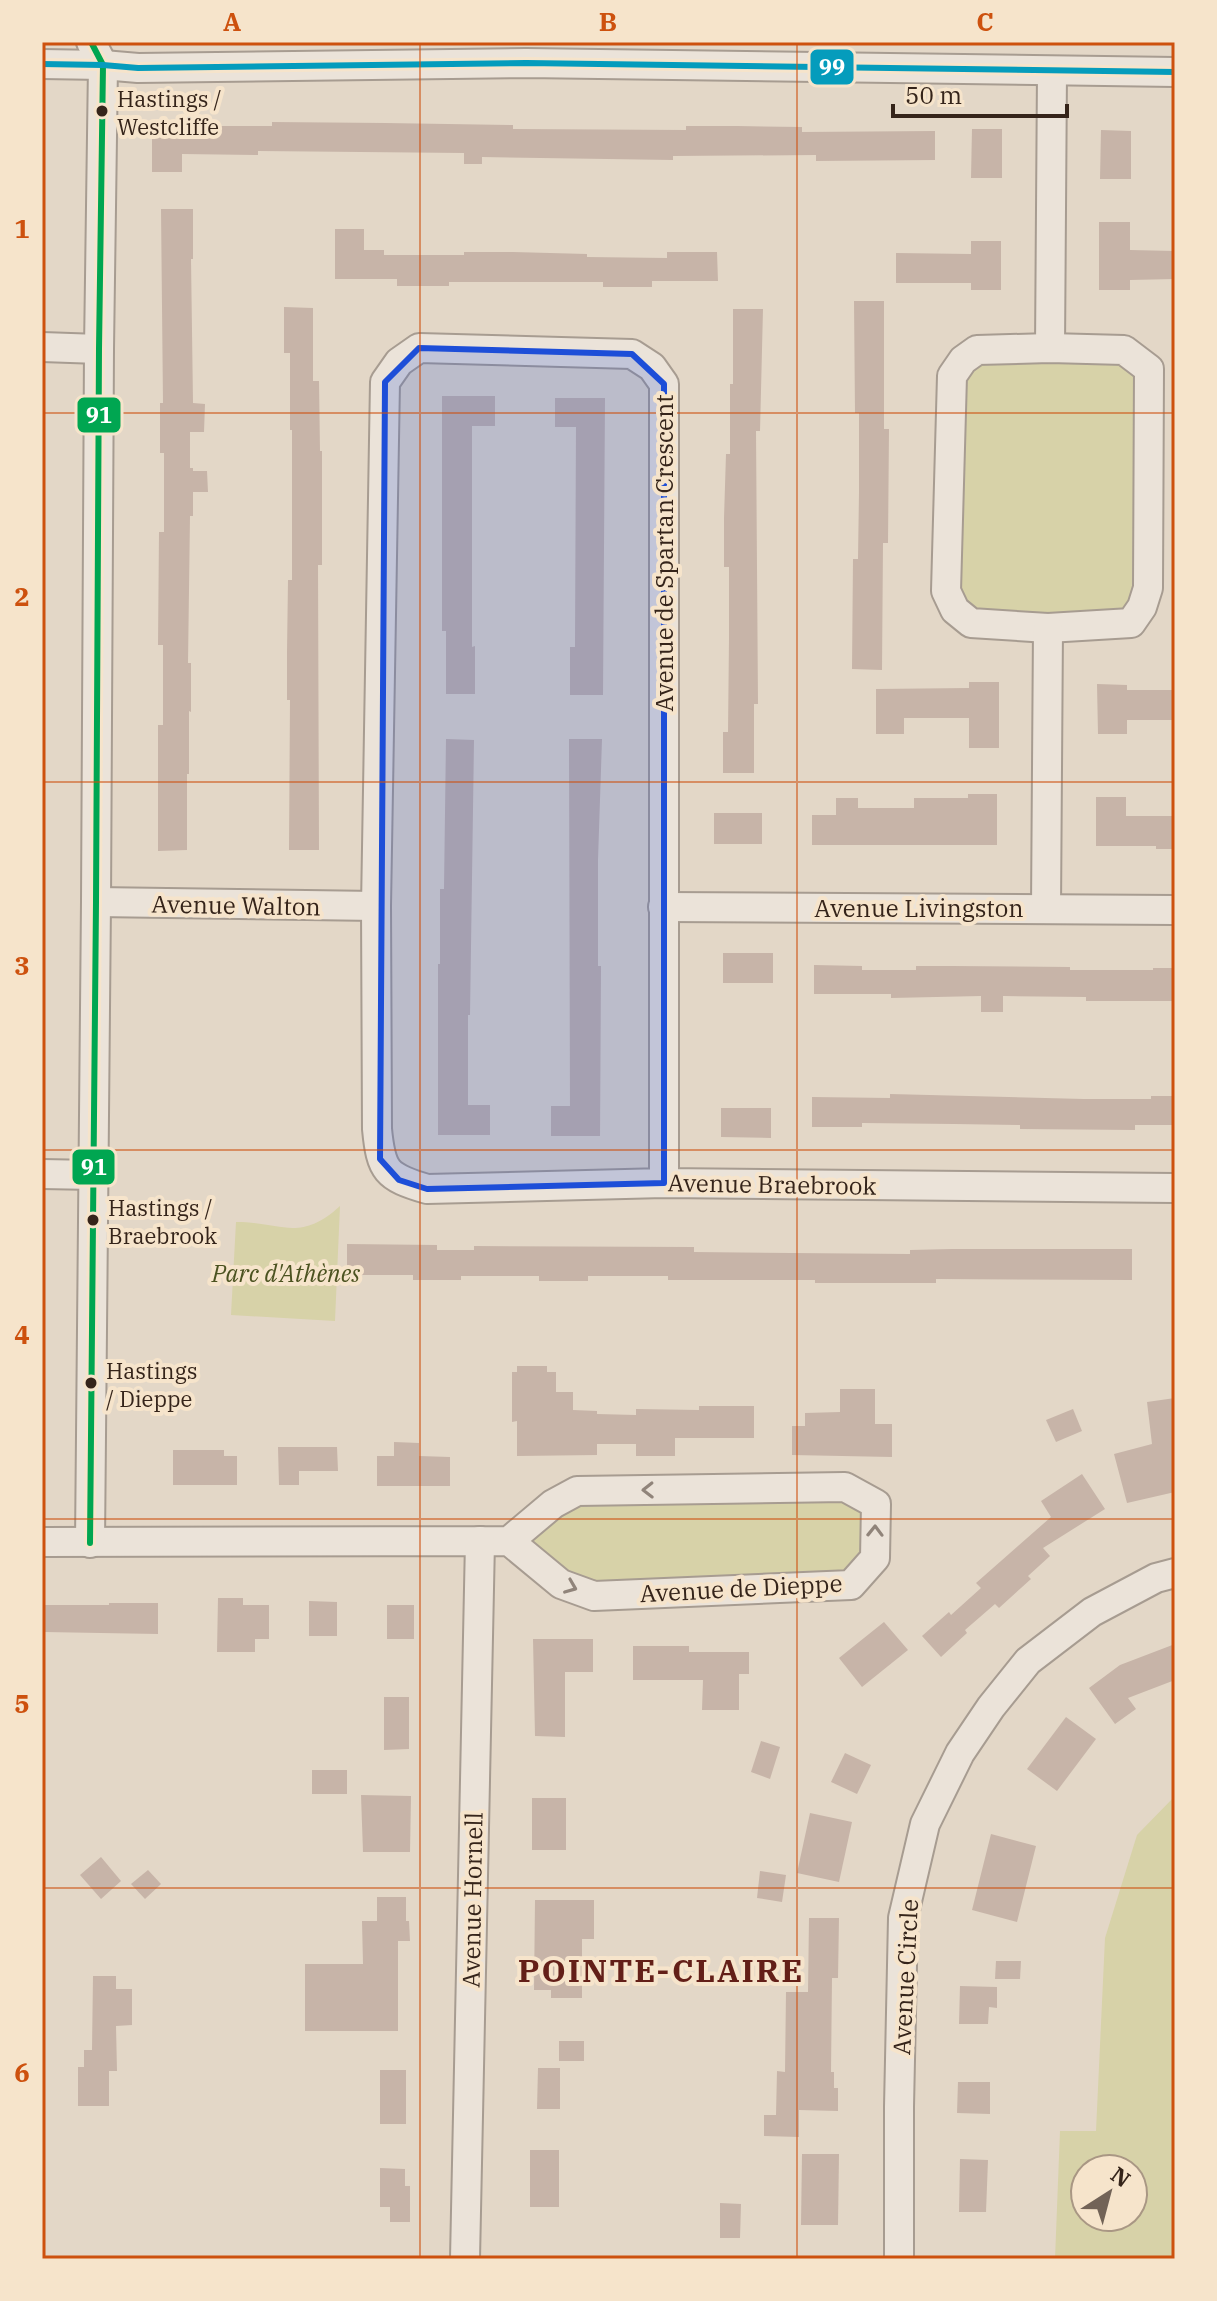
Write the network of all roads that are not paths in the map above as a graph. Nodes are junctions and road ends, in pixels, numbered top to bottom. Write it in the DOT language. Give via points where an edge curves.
graph roads {
  1 [pos="97,54"];
  2 [pos="42,64"];
  3 [pos="1052,72"];
  4 [pos="1175,72"];
  5 [pos="42,347"];
  6 [pos="1050,348"];
  7 [pos="99,349"];
  8 [pos="1048,628"];
  9 [pos="96,902"];
  10 [pos="376,906"];
  11 [pos="663,907"];
  12 [pos="1046,908"];
  13 [pos="1175,910"];
  14 [pos="380,1159"];
  15 [pos="42,1174"];
  16 [pos="94,1175"];
  17 [pos="664,1183"];
  18 [pos="1175,1188"];
  19 [pos="480,1541"];
  20 [pos="509,1541"];
  21 [pos="42,1542"];
  22 [pos="90,1543"];
  23 [pos="1175,1573"];
  24 [pos="465,2259"];
  25 [pos="899,2259"];
  1 -- 2 [label="street"];
  1 -- 3 [label="street" via="138,68 526,63"];
  1 -- 7 [label="street"];
  3 -- 4 [label="street"];
  3 -- 6 [label="street"];
  5 -- 7 [label="street"];
  6 -- 8 [label="street" via="977,350 952,376 946,591 955,610 971,623"];
  6 -- 8 [label="street" via="1124,350 1149,369 1148,588 1131,623"];
  7 -- 9 [label="street"];
  8 -- 12 [label="street"];
  9 -- 10 [label="street, Avenue Walton"];
  9 -- 16 [label="street"];
  10 -- 11 [label="street, Avenue de Spartan Crescent" via="385,382 399,362 419,348 632,354 652,367 664,384"];
  10 -- 14 [label="street, Avenue de Spartan Crescent"];
  11 -- 12 [label="street, Avenue Livingston"];
  11 -- 17 [label="street, Avenue de Spartan Crescent"];
  12 -- 13 [label="street, Avenue Livingston"];
  14 -- 17 [label="street, Avenue Braebrook" via="399,1180 427,1189"];
  15 -- 16 [label="street"];
  16 -- 22 [label="street"];
  17 -- 18 [label="street, Avenue Braebrook"];
  19 -- 20 [label="street"];
  19 -- 22 [label="street"];
  19 -- 24 [label="street, Avenue Hornell"];
  20 -- 20 [label="street, Avenue de Dieppe, one-way" via="561,1584 594,1596 851,1585 875,1558 876,1504 845,1487 577,1491"];
  21 -- 22 [label="street"];
  23 -- 25 [label="street, Avenue Circle" via="1092,1612 1028,1661 960,1753 925,1824 903,1918"];
}
